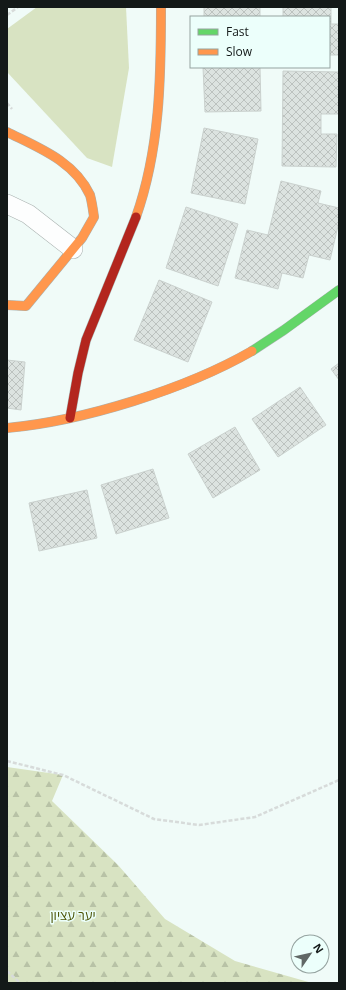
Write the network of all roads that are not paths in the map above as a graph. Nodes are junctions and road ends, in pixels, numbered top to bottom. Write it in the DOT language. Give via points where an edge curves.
graph roads {
  1 [pos="161,7"];
  2 [pos="7,132"];
  3 [pos="7,204"];
  4 [pos="73,249"];
  5 [pos="339,290"];
  6 [pos="7,305"];
  7 [pos="70,418"];
  8 [pos="7,428"];
  1 -- 7 [label="street" via="158,126 146,185 132,229 89,330"];
  2 -- 4 [label="street" via="54,155 74,172 90,196 94,217"];
  3 -- 4 [label="street" via="28,214"];
  4 -- 6 [label="street" via="26,306"];
  5 -- 7 [label="street" via="264,343 210,371 141,398"];
  7 -- 8 [label="street"];
}
